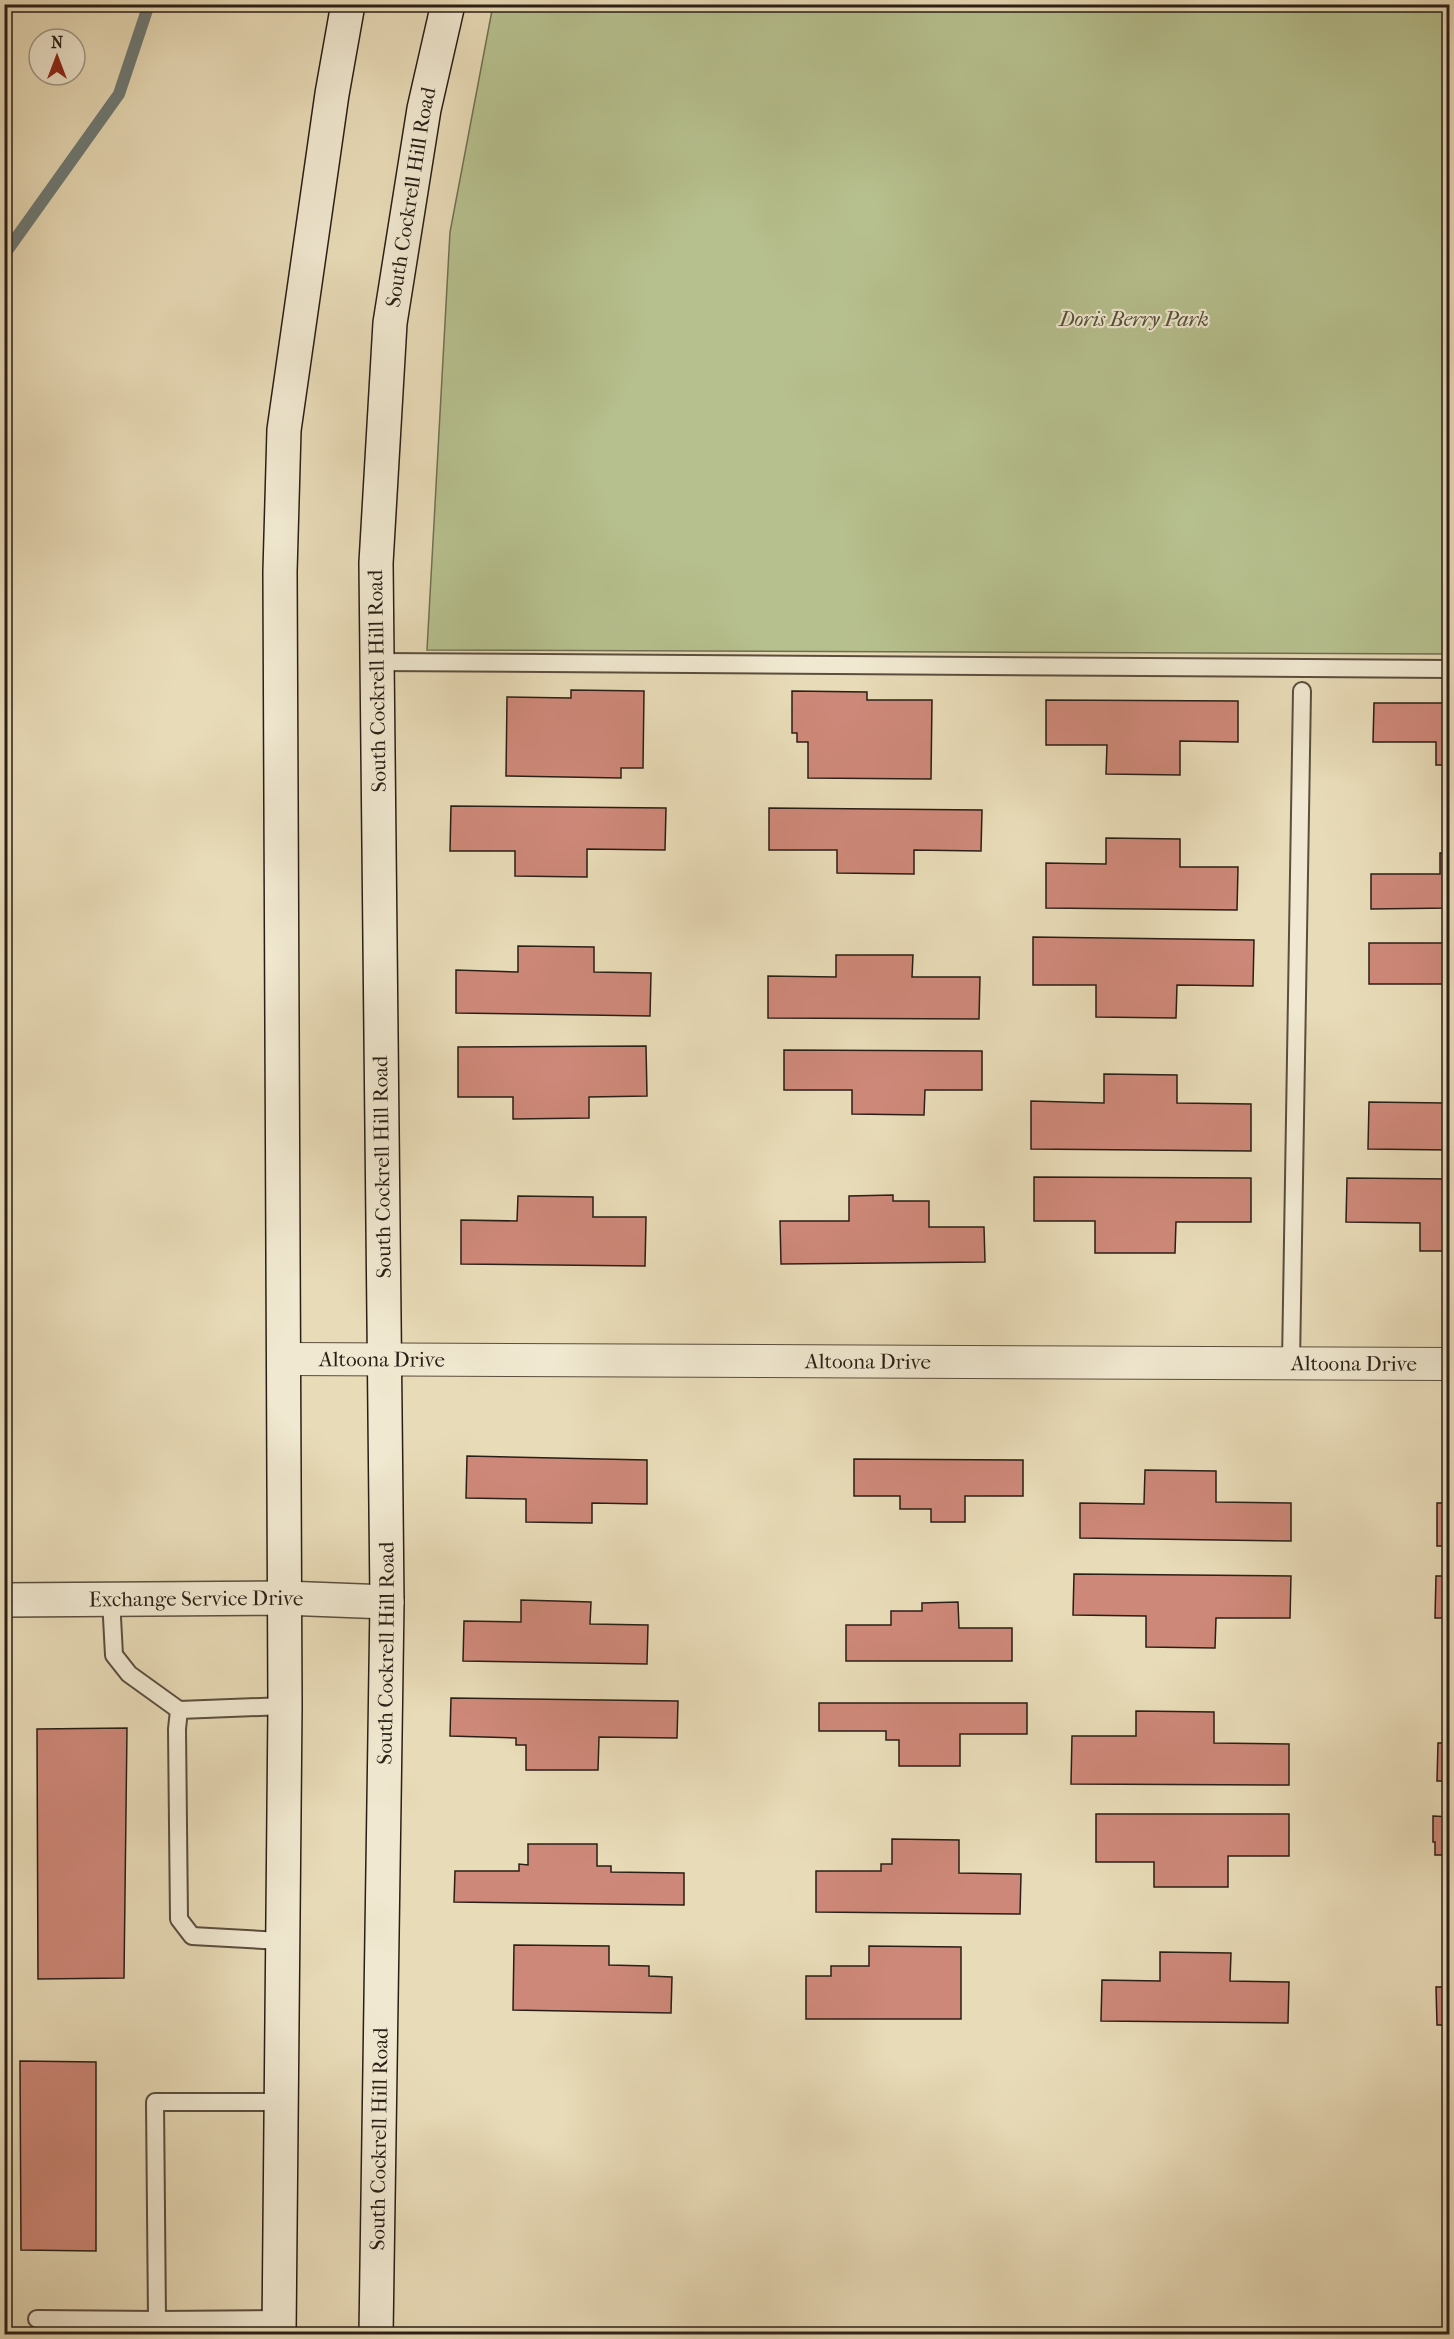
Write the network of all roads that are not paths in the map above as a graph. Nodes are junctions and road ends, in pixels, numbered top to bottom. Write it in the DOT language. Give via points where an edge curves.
graph roads {
  1 [pos="348,4"];
  2 [pos="448,4"];
  3 [pos="378,662"];
  4 [pos="1449,669"];
  5 [pos="1302,691"];
  6 [pos="284,1359"];
  7 [pos="384,1360"];
  8 [pos="1290,1363"];
  9 [pos="1449,1364"];
  10 [pos="284,1598"];
  11 [pos="111,1599"];
  12 [pos="4,1600"];
  13 [pos="387,1602"];
  14 [pos="285,1706"];
  15 [pos="179,1710"];
  16 [pos="281,1941"];
  17 [pos="280,2102"];
  18 [pos="37,2319"];
  19 [pos="157,2320"];
  20 [pos="279,2327"];
  21 [pos="376,2334"];
  1 -- 6 [label="main road" via="284,430 280,572"];
  2 -- 3 [label="main road, South Cockrell Hill Road" via="424,109 390,323 376,562"];
  3 -- 4 [label="lane"];
  3 -- 7 [label="main road, South Cockrell Hill Road"];
  5 -- 8 [label="lane"];
  6 -- 7 [label="street, Altoona Drive"];
  6 -- 10 [label="main road"];
  7 -- 8 [label="street, Altoona Drive"];
  7 -- 13 [label="main road, South Cockrell Hill Road"];
  8 -- 9 [label="street, Altoona Drive"];
  10 -- 11 [label="main road, Exchange Service Drive"];
  10 -- 13 [label="main road, Exchange Service Drive"];
  10 -- 14 [label="main road"];
  11 -- 12 [label="main road, Exchange Service Drive"];
  11 -- 15 [label="lane" via="114,1655 129,1674"];
  13 -- 21 [label="main road, South Cockrell Hill Road"];
  14 -- 15 [label="lane"];
  14 -- 16 [label="main road"];
  15 -- 16 [label="lane" via="179,1919 192,1936"];
  16 -- 17 [label="main road"];
  17 -- 19 [label="lane" via="155,2102"];
  17 -- 20 [label="main road"];
  18 -- 19 [label="lane"];
  19 -- 20 [label="lane"];
}
